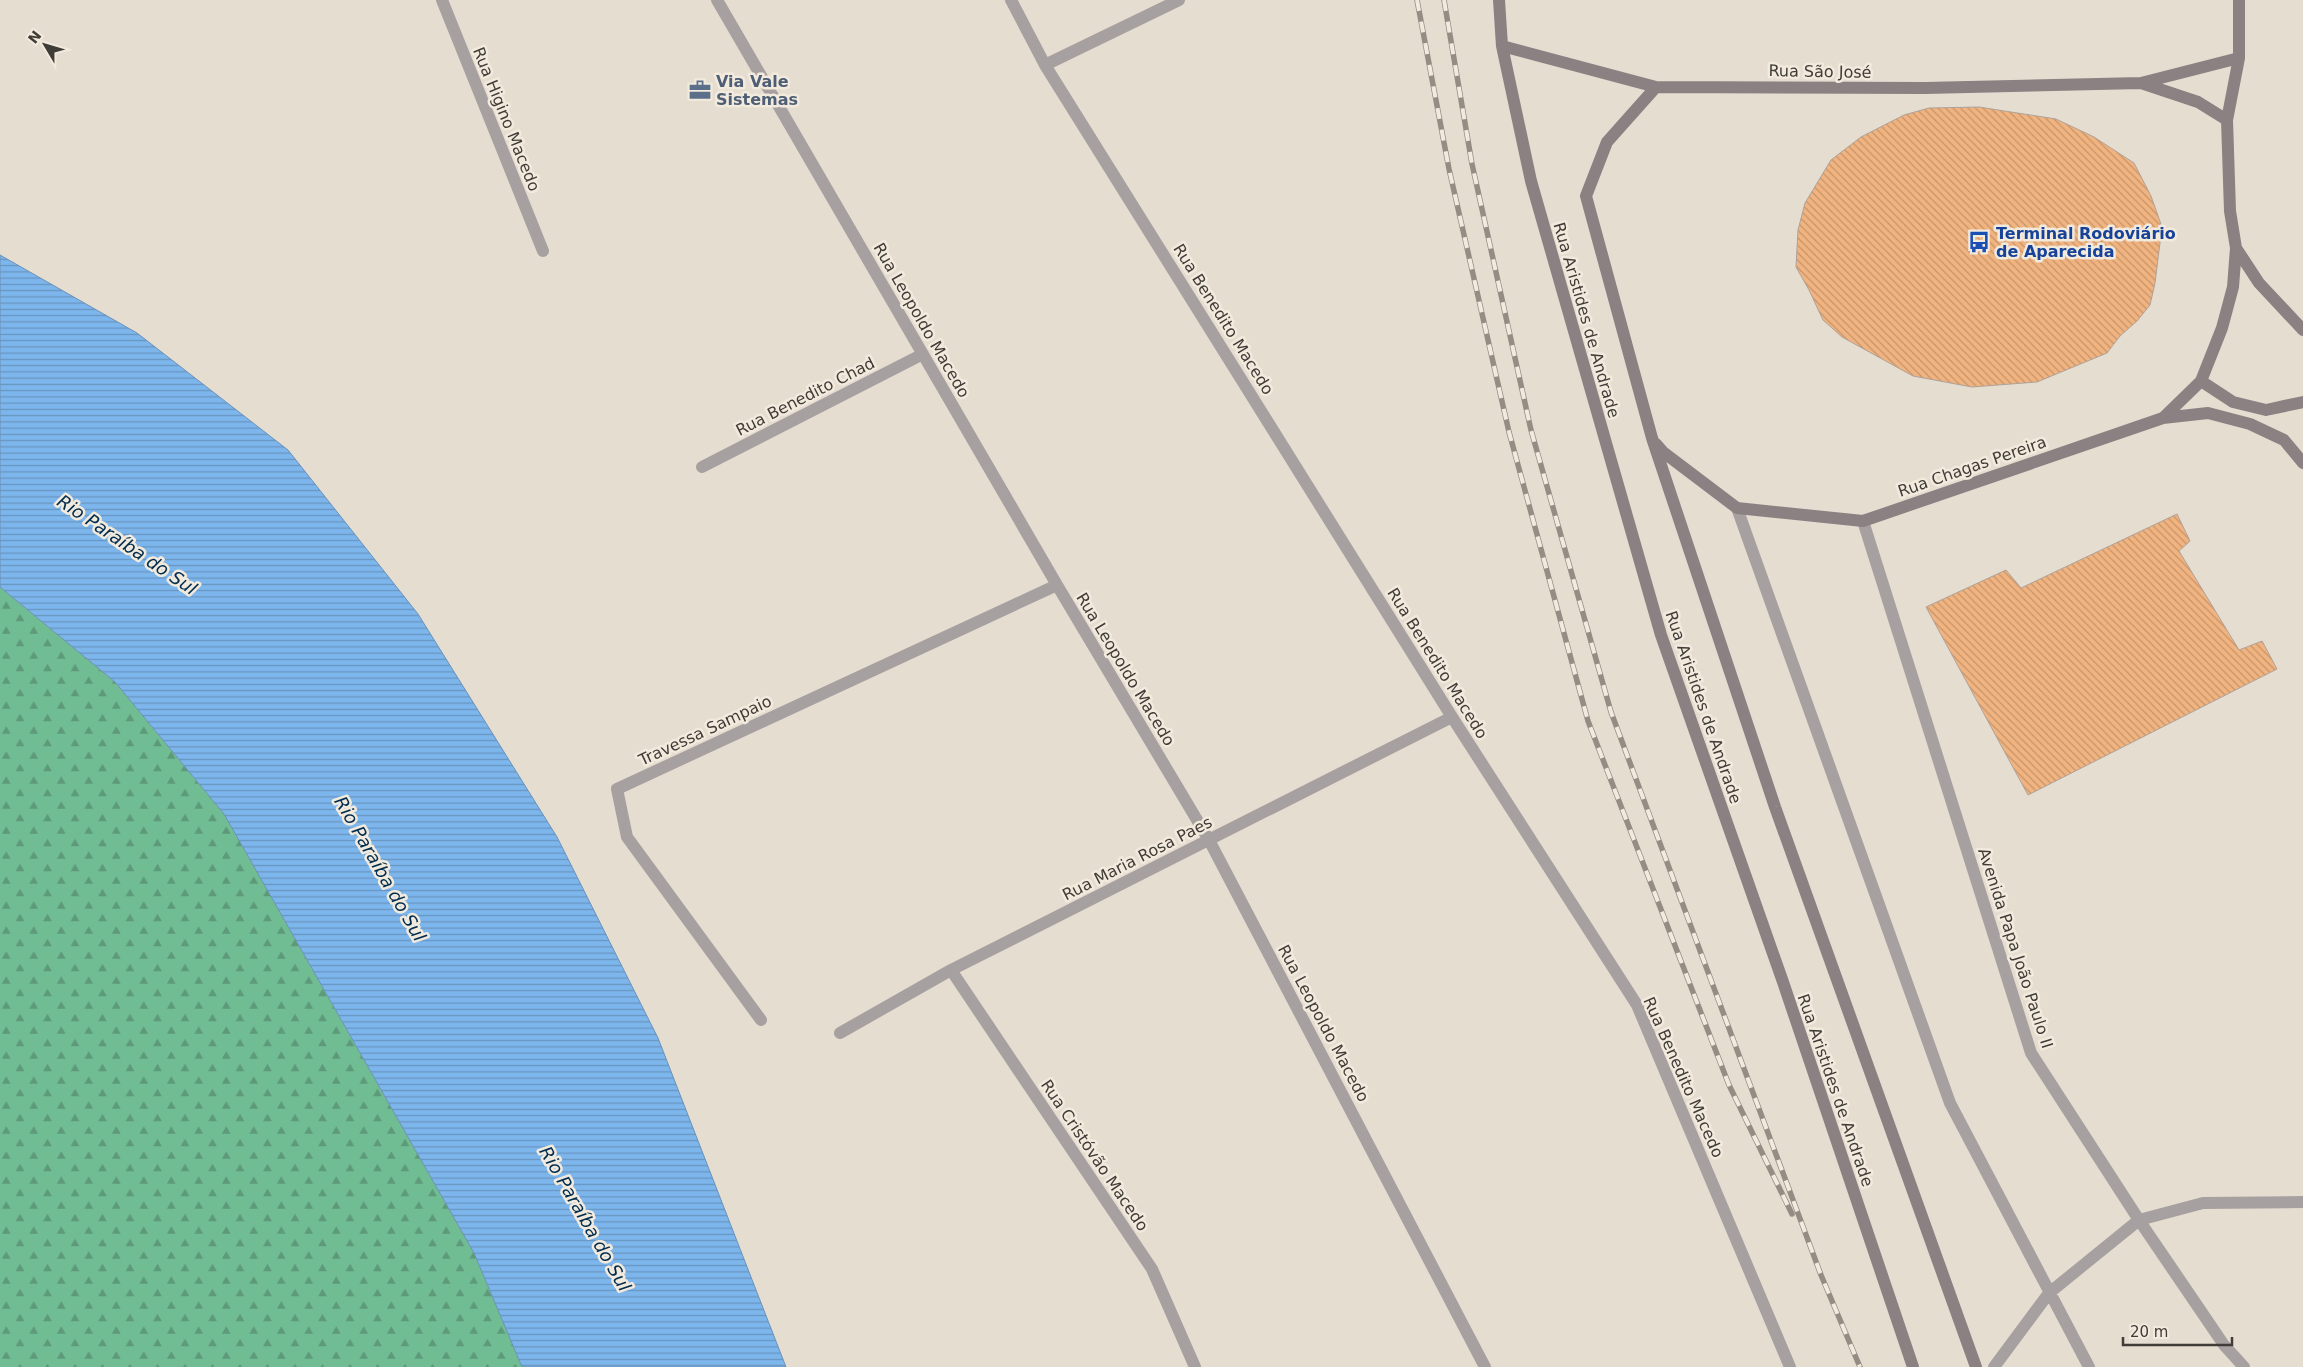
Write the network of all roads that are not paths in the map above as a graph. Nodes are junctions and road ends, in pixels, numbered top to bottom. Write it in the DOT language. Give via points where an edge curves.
graph roads {
  1 [pos="442,0"];
  2 [pos="717,0"];
  3 [pos="1011,0"];
  4 [pos="1179,0"];
  5 [pos="1499,0"];
  6 [pos="2239,0"];
  7 [pos="1502,46"];
  8 [pos="2239,58"];
  9 [pos="1045,65"];
  10 [pos="2142,82"];
  11 [pos="1656,87"];
  12 [pos="2227,120"];
  13 [pos="2236,248"];
  14 [pos="543,250"];
  15 [pos="2303,330"];
  16 [pos="923,354"];
  17 [pos="2201,381"];
  18 [pos="2303,402"];
  19 [pos="2163,418"];
  20 [pos="1652,438"];
  21 [pos="2303,463"];
  22 [pos="702,467"];
  23 [pos="1737,508"];
  24 [pos="1863,521"];
  25 [pos="1057,585"];
  26 [pos="1452,717"];
  27 [pos="1209,840"];
  28 [pos="951,970"];
  29 [pos="761,1020"];
  30 [pos="840,1033"];
  31 [pos="2303,1202"];
  32 [pos="2139,1220"];
  33 [pos="2048,1293"];
  34 [pos="1195,1367"];
  35 [pos="1485,1367"];
  36 [pos="1790,1367"];
  37 [pos="1913,1367"];
  38 [pos="1976,1367"];
  39 [pos="1994,1367"];
  40 [pos="2089,1367"];
  41 [pos="2244,1367"];
  1 -- 14 [label="street, Rua Higino Macedo"];
  2 -- 16 [label="street, Rua Leopoldo Macedo"];
  3 -- 9 [label="street, Rua Benedito Macedo"];
  4 -- 9 [label="street"];
  5 -- 7 [label="main road, Rua Aristides de Andrade"];
  6 -- 8 [label="main road"];
  7 -- 11 [label="main road, Rua São José"];
  7 -- 37 [label="main road, Rua Aristides de Andrade" via="1531,181 1661,635"];
  8 -- 10 [label="main road, Rua São José"];
  8 -- 12 [label="main road"];
  9 -- 26 [label="street, Rua Benedito Macedo"];
  10 -- 11 [label="main road, Rua São José" via="1925,88"];
  10 -- 12 [label="main road, Rua São José" via="2198,102"];
  11 -- 20 [label="main road, Rua Aristides de Andrade" via="1607,142 1586,196"];
  12 -- 13 [label="main road" via="2230,211"];
  13 -- 15 [label="main road" via="2259,283"];
  13 -- 17 [label="main road" via="2233,287"];
  16 -- 22 [label="street, Rua Benedito Chad"];
  16 -- 25 [label="street, Rua Leopoldo Macedo"];
  17 -- 18 [label="main road" via="2233,402 2266,410"];
  17 -- 19 [label="main road, Rua Chagas Pereira"];
  19 -- 21 [label="main road" via="2208,413 2250,424 2284,440"];
  19 -- 24 [label="main road, Rua Chagas Pereira"];
  20 -- 23 [label="main road" via="1663,452"];
  20 -- 38 [label="main road, Rua Aristides de Andrade" via="1775,807"];
  23 -- 24 [label="main road, Rua Chagas Pereira"];
  23 -- 33 [label="street" via="1950,1103"];
  24 -- 32 [label="street, Avenida Papa João Paulo II" via="2031,1053"];
  25 -- 27 [label="street, Rua Leopoldo Macedo"];
  25 -- 29 [label="street, Travessa Sampaio" via="617,788 627,837"];
  26 -- 27 [label="street, Rua Maria Rosa Paes"];
  26 -- 36 [label="street, Rua Benedito Macedo" via="1636,1005"];
  27 -- 28 [label="street, Rua Maria Rosa Paes"];
  27 -- 35 [label="street, Rua Leopoldo Macedo"];
  28 -- 30 [label="street, Rua Maria Rosa Paes"];
  28 -- 34 [label="street, Rua Cristóvão Macedo" via="1152,1269"];
  31 -- 32 [label="street" via="2203,1203"];
  32 -- 33 [label="street"];
  32 -- 41 [label="street, Avenida Papa João Paulo II" via="2224,1345"];
  33 -- 39 [label="street"];
  33 -- 40 [label="street"];
}
